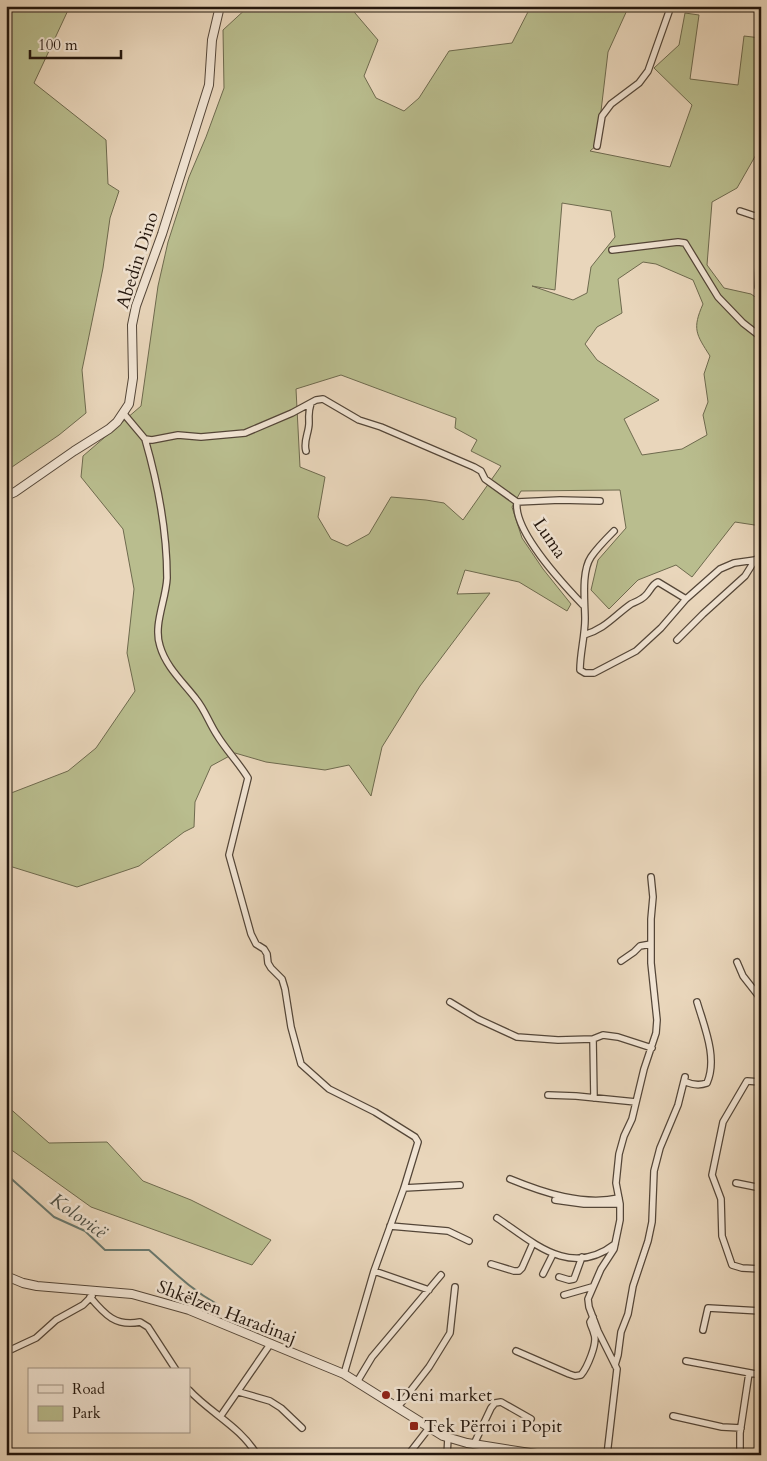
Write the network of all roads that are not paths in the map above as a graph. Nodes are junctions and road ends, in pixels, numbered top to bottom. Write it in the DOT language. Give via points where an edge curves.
graph roads {
  1 [pos="220,6"];
  2 [pos="671,6"];
  3 [pos="597,146"];
  4 [pos="740,211"];
  5 [pos="761,218"];
  6 [pos="761,228"];
  7 [pos="612,250"];
  8 [pos="761,290"];
  9 [pos="761,337"];
  10 [pos="311,403"];
  11 [pos="124,414"];
  12 [pos="145,439"];
  13 [pos="306,451"];
  14 [pos="6,496"];
  15 [pos="600,501"];
  16 [pos="517,502"];
  17 [pos="614,531"];
  18 [pos="761,556"];
  19 [pos="755,560"];
  20 [pos="686,600"];
  21 [pos="583,605"];
  22 [pos="584,635"];
  23 [pos="677,640"];
  24 [pos="651,877"];
  25 [pos="651,944"];
  26 [pos="621,961"];
  27 [pos="737,962"];
  28 [pos="761,999"];
  29 [pos="450,1002"];
  30 [pos="697,1002"];
  31 [pos="593,1039"];
  32 [pos="652,1048"];
  33 [pos="761,1082"];
  34 [pos="548,1095"];
  35 [pos="594,1098"];
  36 [pos="636,1102"];
  37 [pos="510,1179"];
  38 [pos="736,1183"];
  39 [pos="460,1185"];
  40 [pos="404,1188"];
  41 [pos="761,1188"];
  42 [pos="555,1200"];
  43 [pos="619,1201"];
  44 [pos="496,1218"];
  45 [pos="390,1226"];
  46 [pos="468,1242"];
  47 [pos="533,1243"];
  48 [pos="615,1244"];
  49 [pos="553,1254"];
  50 [pos="582,1257"];
  51 [pos="491,1264"];
  52 [pos="761,1269"];
  53 [pos="374,1272"];
  54 [pos="441,1274"];
  55 [pos="543,1274"];
  56 [pos="6,1276"];
  57 [pos="559,1277"];
  58 [pos="455,1287"];
  59 [pos="592,1287"];
  60 [pos="429,1290"];
  61 [pos="97,1291"];
  62 [pos="564,1295"];
  63 [pos="90,1297"];
  64 [pos="761,1311"];
  65 [pos="592,1315"];
  66 [pos="703,1330"];
  67 [pos="271,1343"];
  68 [pos="516,1351"];
  69 [pos="6,1352"];
  70 [pos="686,1361"];
  71 [pos="615,1365"];
  72 [pos="175,1368"];
  73 [pos="750,1373"];
  74 [pos="344,1374"];
  75 [pos="761,1375"];
  76 [pos="357,1382"];
  77 [pos="190,1391"];
  78 [pos="239,1392"];
  79 [pos="398,1407"];
  80 [pos="673,1416"];
  81 [pos="220,1417"];
  82 [pos="531,1418"];
  83 [pos="302,1428"];
  84 [pos="429,1428"];
  85 [pos="741,1428"];
  86 [pos="448,1438"];
  87 [pos="474,1444"];
  88 [pos="528,1454"];
  89 [pos="256,1455"];
  90 [pos="408,1455"];
  91 [pos="447,1455"];
  92 [pos="543,1455"];
  93 [pos="607,1455"];
  94 [pos="740,1455"];
  1 -- 11 [label="street, Abedin Dino" via="212,40 209,85 136,306 132,325 132,390"];
  2 -- 3 [label="street" via="648,71 602,116"];
  4 -- 5 [label="street"];
  6 -- 8 [label="street" via="758,287"];
  7 -- 9 [label="street" via="678,242 685,244 718,297"];
  10 -- 12 [label="street" via="246,433"];
  10 -- 13 [label="street" via="307,416"];
  10 -- 16 [label="street" via="323,400 359,420 474,467"];
  11 -- 12 [label="street"];
  11 -- 14 [label="street, Abedin Dino" via="100,436"];
  12 -- 40 [label="street" via="166,545 167,580 157,636 165,659 199,703 248,778 229,855 252,934 256,944 268,954 271,968 282,979 301,1064 329,1089 375,1112 417,1139"];
  15 -- 16 [label="street, Luma"];
  16 -- 21 [label="street, Luma" via="518,516 533,546"];
  17 -- 21 [label="street, Luma" via="589,559"];
  18 -- 19 [label="street"];
  19 -- 20 [label="street, Luma" via="720,569"];
  19 -- 23 [label="street" via="745,576"];
  20 -- 22 [label="street" via="658,582 654,583 645,597 596,631"];
  20 -- 22 [label="street, Luma" via="636,650 594,673 580,670"];
  21 -- 22 [label="street, Luma"];
  24 -- 25 [label="street"];
  25 -- 26 [label="street" via="640,946"];
  25 -- 32 [label="street" via="657,1020"];
  27 -- 28 [label="street" via="743,976"];
  29 -- 31 [label="street" via="517,1037"];
  30 -- 71 [label="street" via="709,1044 710,1078 701,1085 685,1079 660,1148 654,1171 652,1222"];
  31 -- 32 [label="street" via="603,1035 618,1037"];
  31 -- 35 [label="street"];
  32 -- 36 [label="street"];
  33 -- 52 [label="street" via="747,1080 728,1110 717,1143 712,1175 721,1199 722,1236 732,1265"];
  34 -- 35 [label="street"];
  35 -- 36 [label="street"];
  36 -- 43 [label="street" via="619,1154 616,1175"];
  37 -- 43 [label="street" via="578,1200"];
  38 -- 41 [label="street"];
  39 -- 40 [label="street"];
  40 -- 45 [label="street"];
  42 -- 43 [label="street" via="584,1204"];
  43 -- 48 [label="street" via="620,1220"];
  44 -- 47 [label="street"];
  45 -- 46 [label="street" via="448,1231"];
  45 -- 53 [label="street"];
  47 -- 49 [label="street"];
  47 -- 51 [label="street" via="519,1271"];
  48 -- 50 [label="street" via="606,1251"];
  48 -- 59 [label="street"];
  49 -- 50 [label="street"];
  49 -- 55 [label="street"];
  50 -- 57 [label="street" via="574,1279"];
  53 -- 60 [label="street"];
  53 -- 74 [label="street"];
  54 -- 60 [label="street"];
  56 -- 61 [label="street, Shkëlzen Haradinaj" via="23,1284"];
  58 -- 79 [label="street" via="450,1333"];
  59 -- 62 [label="street"];
  59 -- 65 [label="street" via="588,1299"];
  60 -- 76 [label="street" via="372,1357"];
  61 -- 63 [label="street"];
  61 -- 67 [label="street, Shkëlzen Haradinaj" via="153,1299"];
  63 -- 69 [label="street" via="36,1338"];
  63 -- 72 [label="street" via="104,1313 120,1323 140,1322 148,1327"];
  64 -- 66 [label="street" via="708,1308"];
  65 -- 68 [label="street" via="590,1322 595,1342 581,1375 569,1374"];
  65 -- 71 [label="street"];
  67 -- 74 [label="street, Shkëlzen Haradinaj"];
  67 -- 78 [label="street"];
  70 -- 73 [label="street"];
  71 -- 93 [label="street" via="616,1390"];
  73 -- 75 [label="street"];
  73 -- 85 [label="street"];
  74 -- 76 [label="street, Shkëlzen Haradinaj"];
  76 -- 79 [label="street, Shkëlzen Haradinaj"];
  77 -- 81 [label="street"];
  78 -- 81 [label="street"];
  78 -- 83 [label="street" via="270,1401"];
  79 -- 84 [label="street, Shkëlzen Haradinaj"];
  80 -- 85 [label="street" via="722,1428"];
  81 -- 89 [label="street" via="248,1442"];
  82 -- 87 [label="street" via="501,1402 495,1403"];
  84 -- 86 [label="street, Shkëlzen Haradinaj"];
  84 -- 90 [label="street"];
  85 -- 94 [label="street"];
  86 -- 87 [label="street, Shkëlzen Haradinaj"];
  86 -- 91 [label="street"];
  87 -- 88 [label="street, Shkëlzen Haradinaj"];
  88 -- 92 [label="street, Shkëlzen Haradinaj"];
}
